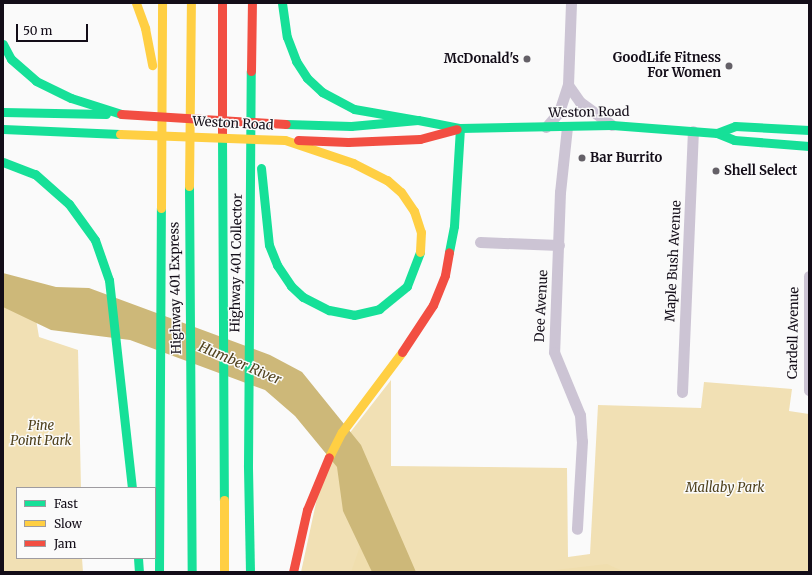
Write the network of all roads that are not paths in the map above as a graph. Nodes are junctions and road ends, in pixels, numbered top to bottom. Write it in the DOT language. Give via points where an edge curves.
graph roads {
  1 [pos="136,3"];
  2 [pos="162,3"];
  3 [pos="191,3"];
  4 [pos="222,3"];
  5 [pos="252,3"];
  6 [pos="282,3"];
  7 [pos="571,3"];
  8 [pos="3,44"];
  9 [pos="568,85"];
  10 [pos="252,111"];
  11 [pos="3,112"];
  12 [pos="121,114"];
  13 [pos="418,120"];
  14 [pos="612,125"];
  15 [pos="546,127"];
  16 [pos="567,127"];
  17 [pos="460,128"];
  18 [pos="3,129"];
  19 [pos="809,130"];
  20 [pos="693,131"];
  21 [pos="717,133"];
  22 [pos="285,140"];
  23 [pos="160,143"];
  24 [pos="809,146"];
  25 [pos="3,162"];
  26 [pos="480,242"];
  27 [pos="559,245"];
  28 [pos="809,276"];
  29 [pos="809,390"];
  30 [pos="682,392"];
  31 [pos="132,487"];
  32 [pos="577,529"];
  33 [pos="138,559"];
  34 [pos="139,572"];
  35 [pos="159,572"];
  36 [pos="192,572"];
  37 [pos="224,572"];
  38 [pos="250,572"];
  39 [pos="293,572"];
  1 -- 23 [label="main road" via="151,54"];
  2 -- 23 [label="main road"];
  3 -- 36 [label="main road, Highway 401 Express" via="188,273"];
  4 -- 37 [label="main road"];
  5 -- 10 [label="main road, Highway 401 Collector"];
  6 -- 13 [label="main road" via="288,37 296,61 307,78 322,92 354,109"];
  7 -- 9 [label="street"];
  8 -- 12 [label="main road" via="11,60 36,81 71,98"];
  9 -- 14 [label="street" via="580,102"];
  9 -- 15 [label="street" via="559,112"];
  10 -- 22 [label="main road" via="264,183 269,245 277,265 291,286 316,305 354,315 379,309 407,286 415,273 421,232 414,211 401,192 371,172"];
  10 -- 38 [label="main road, Highway 401 Collector" via="248,465"];
  11 -- 12 [label="main road, Weston Road"];
  12 -- 13 [label="main road, Weston Road, bridge" via="352,126"];
  13 -- 17 [label="main road, Weston Road"];
  14 -- 16 [label="main road, Weston Road"];
  14 -- 20 [label="main road, Weston Road"];
  15 -- 16 [label="main road, Weston Road"];
  15 -- 17 [label="main road, Weston Road"];
  16 -- 27 [label="street, Dee Avenue" via="560,192"];
  17 -- 22 [label="main road, Weston Road" via="420,139 348,142"];
  17 -- 39 [label="main road" via="454,226 444,275 433,305 418,332 342,432 324,466 307,510"];
  18 -- 22 [label="main road, Weston Road, bridge"];
  19 -- 21 [label="main road, Weston Road" via="735,126"];
  20 -- 21 [label="main road, Weston Road"];
  20 -- 30 [label="street, Maple Bush Avenue"];
  21 -- 24 [label="main road, Weston Road" via="734,140"];
  23 -- 35 [label="main road"];
  25 -- 31 [label="main road" via="35,174 69,204 96,240 109,280"];
  26 -- 27 [label="street"];
  27 -- 32 [label="street, Dee Avenue" via="554,352 580,415 582,441"];
  28 -- 29 [label="street, Cardell Avenue"];
  33 -- 34 [label="main road"];
}
